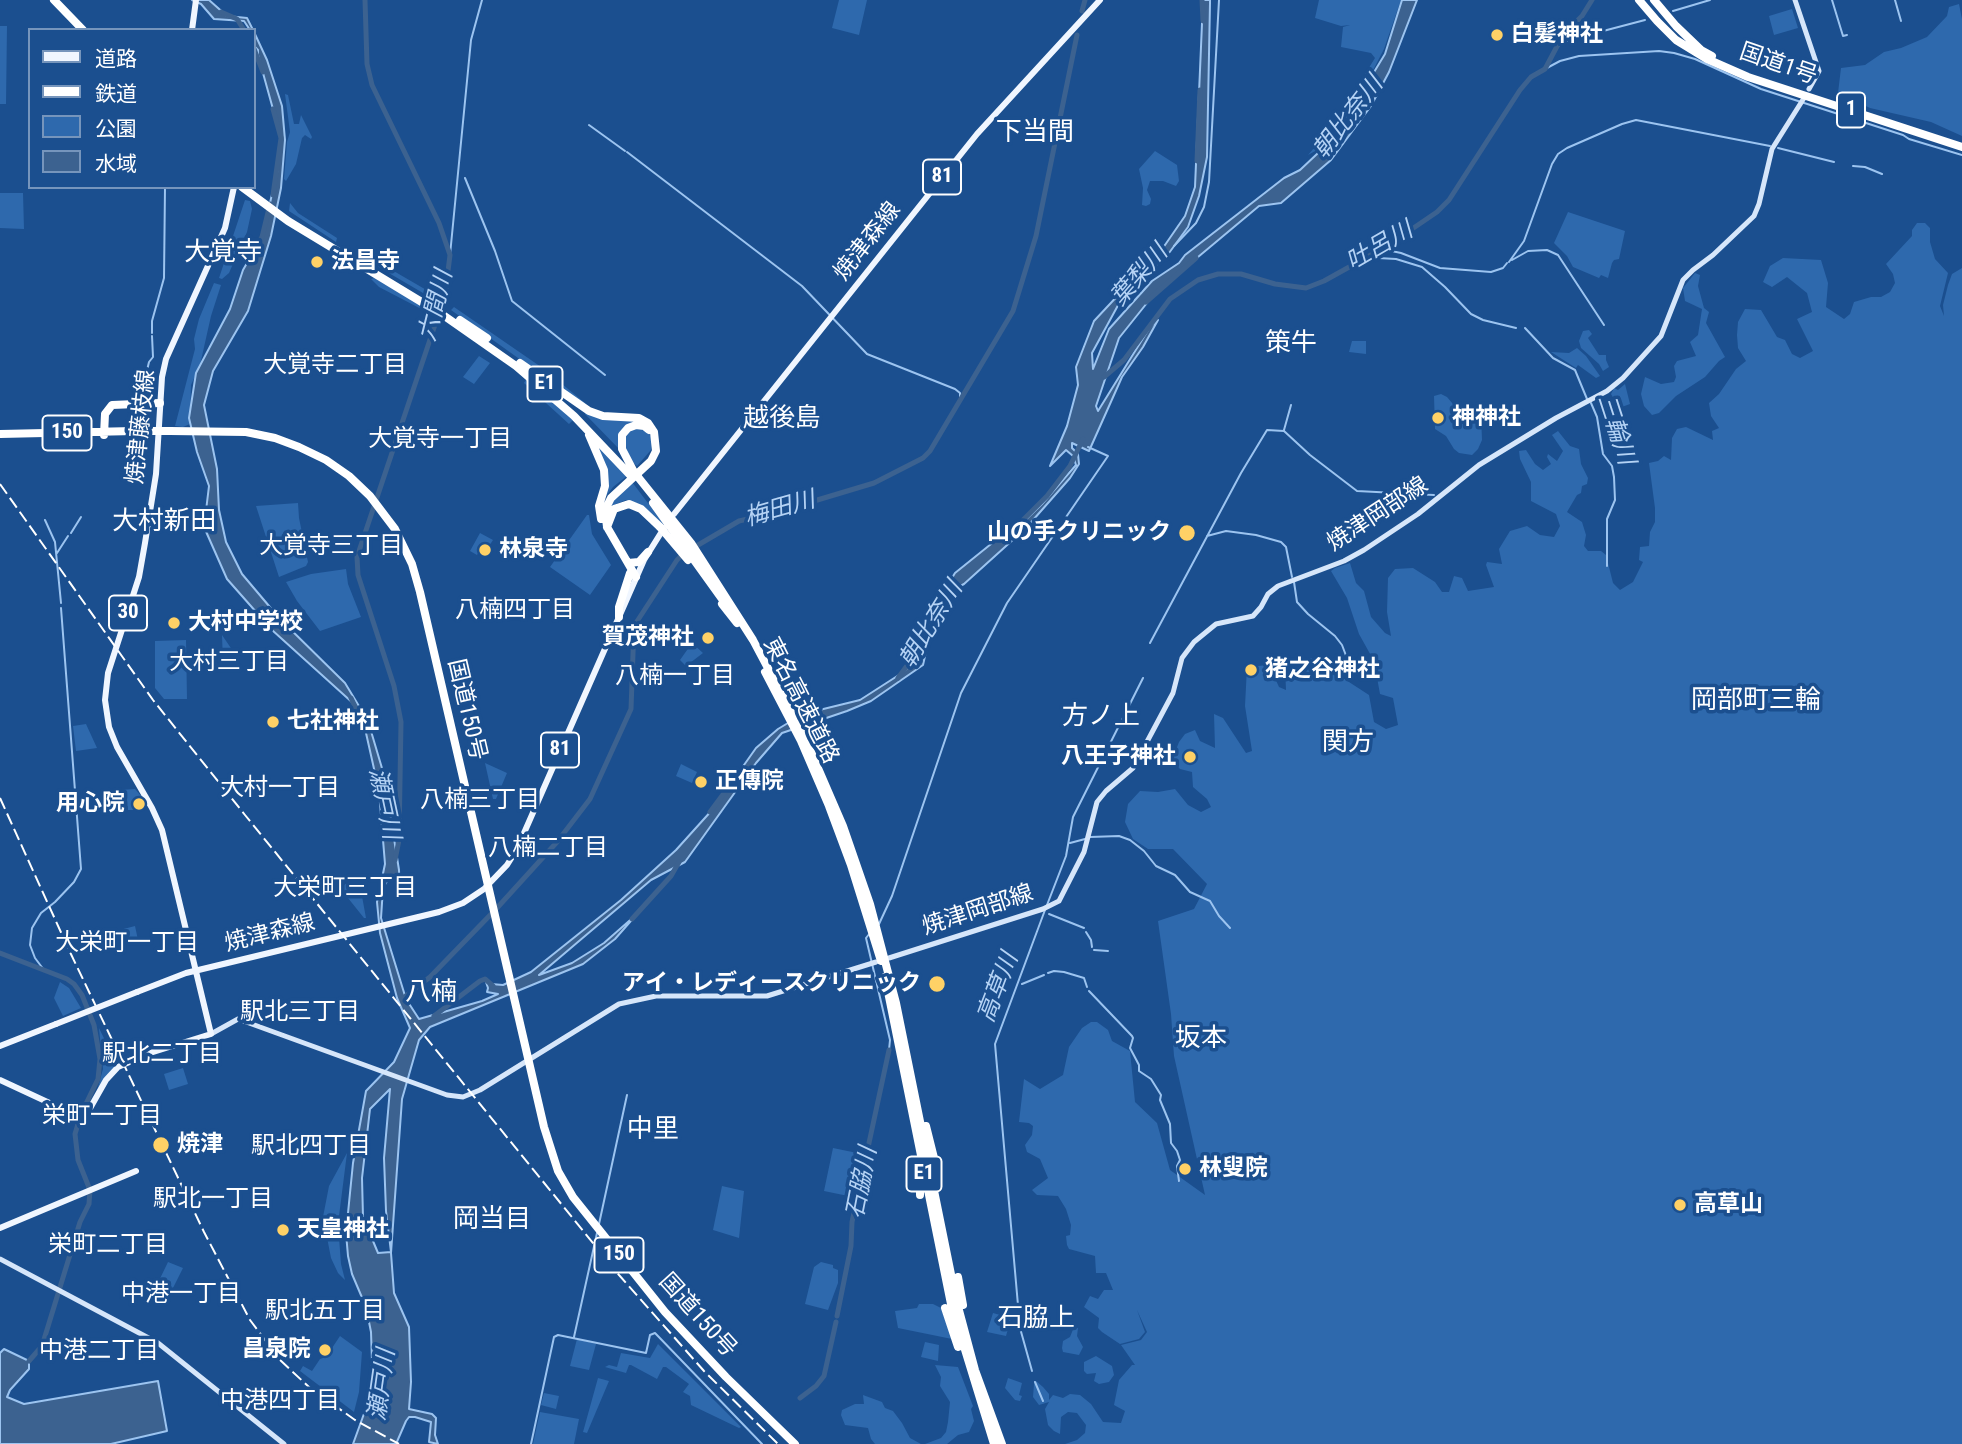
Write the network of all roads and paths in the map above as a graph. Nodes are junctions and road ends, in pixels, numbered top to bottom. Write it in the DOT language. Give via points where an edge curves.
graph roads {
  1 [pos="54,0"];
  2 [pos="61,0"];
  3 [pos="196,0"];
  4 [pos="1100,0"];
  5 [pos="1639,0"];
  6 [pos="1649,0"];
  7 [pos="1795,0"];
  8 [pos="81,28"];
  9 [pos="87,28"];
  10 [pos="192,28"];
  11 [pos="1722,64"];
  12 [pos="1809,89"];
  13 [pos="1804,98"];
  14 [pos="1962,145"];
  15 [pos="234,189"];
  16 [pos="245,189"];
  17 [pos="251,189"];
  18 [pos="288,219"];
  19 [pos="444,313"];
  20 [pos="520,363"];
  21 [pos="160,402"];
  22 [pos="574,416"];
  23 [pos="104,434"];
  24 [pos="0,436"];
  25 [pos="634,476"];
  26 [pos="674,514"];
  27 [pos="605,526"];
  28 [pos="662,527"];
  29 [pos="648,552"];
  30 [pos="694,558"];
  31 [pos="628,563"];
  32 [pos="633,575"];
  33 [pos="619,617"];
  34 [pos="788,708"];
  35 [pos="803,740"];
  36 [pos="486,887"];
  37 [pos="889,958"];
  38 [pos="876,962"];
  39 [pos="195,971"];
  40 [pos="211,1034"];
  41 [pos="0,1046"];
  42 [pos="907,1048"];
  43 [pos="526,1061"];
  44 [pos="0,1080"];
  45 [pos="917,1138"];
  46 [pos="937,1170"];
  47 [pos="136,1171"];
  48 [pos="920,1195"];
  49 [pos="0,1228"];
  50 [pos="0,1259"];
  51 [pos="958,1277"];
  52 [pos="945,1308"];
  53 [pos="971,1354"];
  54 [pos="772,1425"];
  55 [pos="993,1441"];
  56 [pos="284,1444"];
  57 [pos="789,1444"];
  58 [pos="795,1444"];
  59 [pos="1002,1444"];
  1 -- 8 [label="highway"];
  2 -- 9 [label="highway"];
  3 -- 10 [label="main road"];
  4 -- 26 [label="main road, 焼津森線 / 81" via="977,134"];
  5 -- 11 [label="highway, 国道1号 / 1" via="1676,40"];
  6 -- 11 [label="highway, 国道1号 / 1"];
  6 -- 11 [label="highway, 1" via="1676,34"];
  7 -- 12 [label="main road" via="1819,71"];
  11 -- 14 [label="highway, 国道1号 / 1"];
  13 -- 37 [label="main road, 焼津岡部線" via="1772,149 1754,216 1683,280 1661,336 1623,378 1479,465 1418,514 1353,557 1278,586 1250,617 1211,627 1185,652 1173,693 1133,768 1097,802 1080,861 1061,899 1046,908"];
  15 -- 21 [label="main road, 焼津藤枝線 / 30" via="225,228 166,359"];
  16 -- 18 [label="highway, 東名高速道路 / E1"];
  17 -- 18 [label="highway, 東名高速道路 / E1"];
  18 -- 19 [label="highway, 東名高速道路 / E1"];
  19 -- 20 [label="highway, 東名高速道路 / E1"];
  19 -- 22 [label="highway, 東名高速道路 / E1"];
  20 -- 25 [label="highway, 東名高速道路 / E1" via="570,406"];
  20 -- 27 [label="highway" via="589,411 639,418 654,432 654,455 608,503"];
  21 -- 23 [label="highway" via="112,405 105,414"];
  21 -- 39 [label="main road, 焼津藤枝線 / 30" via="156,474 139,577 106,681 105,700 117,747 162,830"];
  22 -- 25 [label="highway, 東名高速道路 / E1"];
  22 -- 27 [label="highway" via="603,463 605,485 599,513"];
  23 -- 24 [label="highway, 国道150号 / 150"];
  23 -- 36 [label="highway, 国道150号 / 150, bridge" via="174,433 274,441 341,469 369,498 410,573"];
  25 -- 27 [label="highway" via="624,455 621,439 628,428 640,425 652,435 653,451 640,470 607,499 602,513"];
  25 -- 30 [label="highway, 東名高速道路 / E1"];
  27 -- 28 [label="highway" via="614,509 629,504"];
  27 -- 31 [label="highway"];
  27 -- 32 [label="highway"];
  28 -- 29 [label="main road"];
  28 -- 30 [label="highway, bridge"];
  29 -- 31 [label="highway" via="639,562"];
  29 -- 32 [label="main road"];
  30 -- 34 [label="highway, 東名高速道路 / E1"];
  30 -- 34 [label="highway, 東名高速道路 / E1" via="739,617"];
  31 -- 32 [label="highway"];
  32 -- 33 [label="highway"];
  33 -- 36 [label="main road, 焼津森線 / 81" via="522,837 507,865"];
  34 -- 35 [label="highway, 東名高速道路 / E1"];
  35 -- 42 [label="highway, 東名高速道路 / E1" via="833,800 864,883"];
  35 -- 45 [label="highway, 東名高速道路 / E1" via="868,918"];
  36 -- 39 [label="main road, 焼津森線 / 81" via="456,907"];
  36 -- 43 [label="highway, 国道150号 / 150"];
  38 -- 43 [label="main road" via="767,996 651,996 619,1004"];
  39 -- 40 [label="main road, 焼津藤枝線 / 30"];
  39 -- 41 [label="main road, 焼津森線 / 81, bridge"];
  40 -- 43 [label="main road" via="238,1019 452,1097 468,1096"];
  40 -- 44 [label="main road" via="118,1067 84,1119"];
  42 -- 46 [label="highway"];
  42 -- 53 [label="highway, 東名高速道路 / E1" via="940,1224"];
  43 -- 54 [label="highway, 国道150号 / 150" via="553,1159 573,1197 665,1311"];
  45 -- 48 [label="highway"];
  45 -- 55 [label="highway, 東名高速道路 / E1" via="951,1304"];
  47 -- 49 [label="main road"];
  50 -- 56 [label="main road" via="158,1343"];
  51 -- 53 [label="highway"];
  52 -- 55 [label="highway"];
  53 -- 59 [label="highway, 東名高速道路 / E1"];
  54 -- 57 [label="highway, 国道150号 / 150"];
  54 -- 58 [label="highway, 国道150号 / 150"];
}
